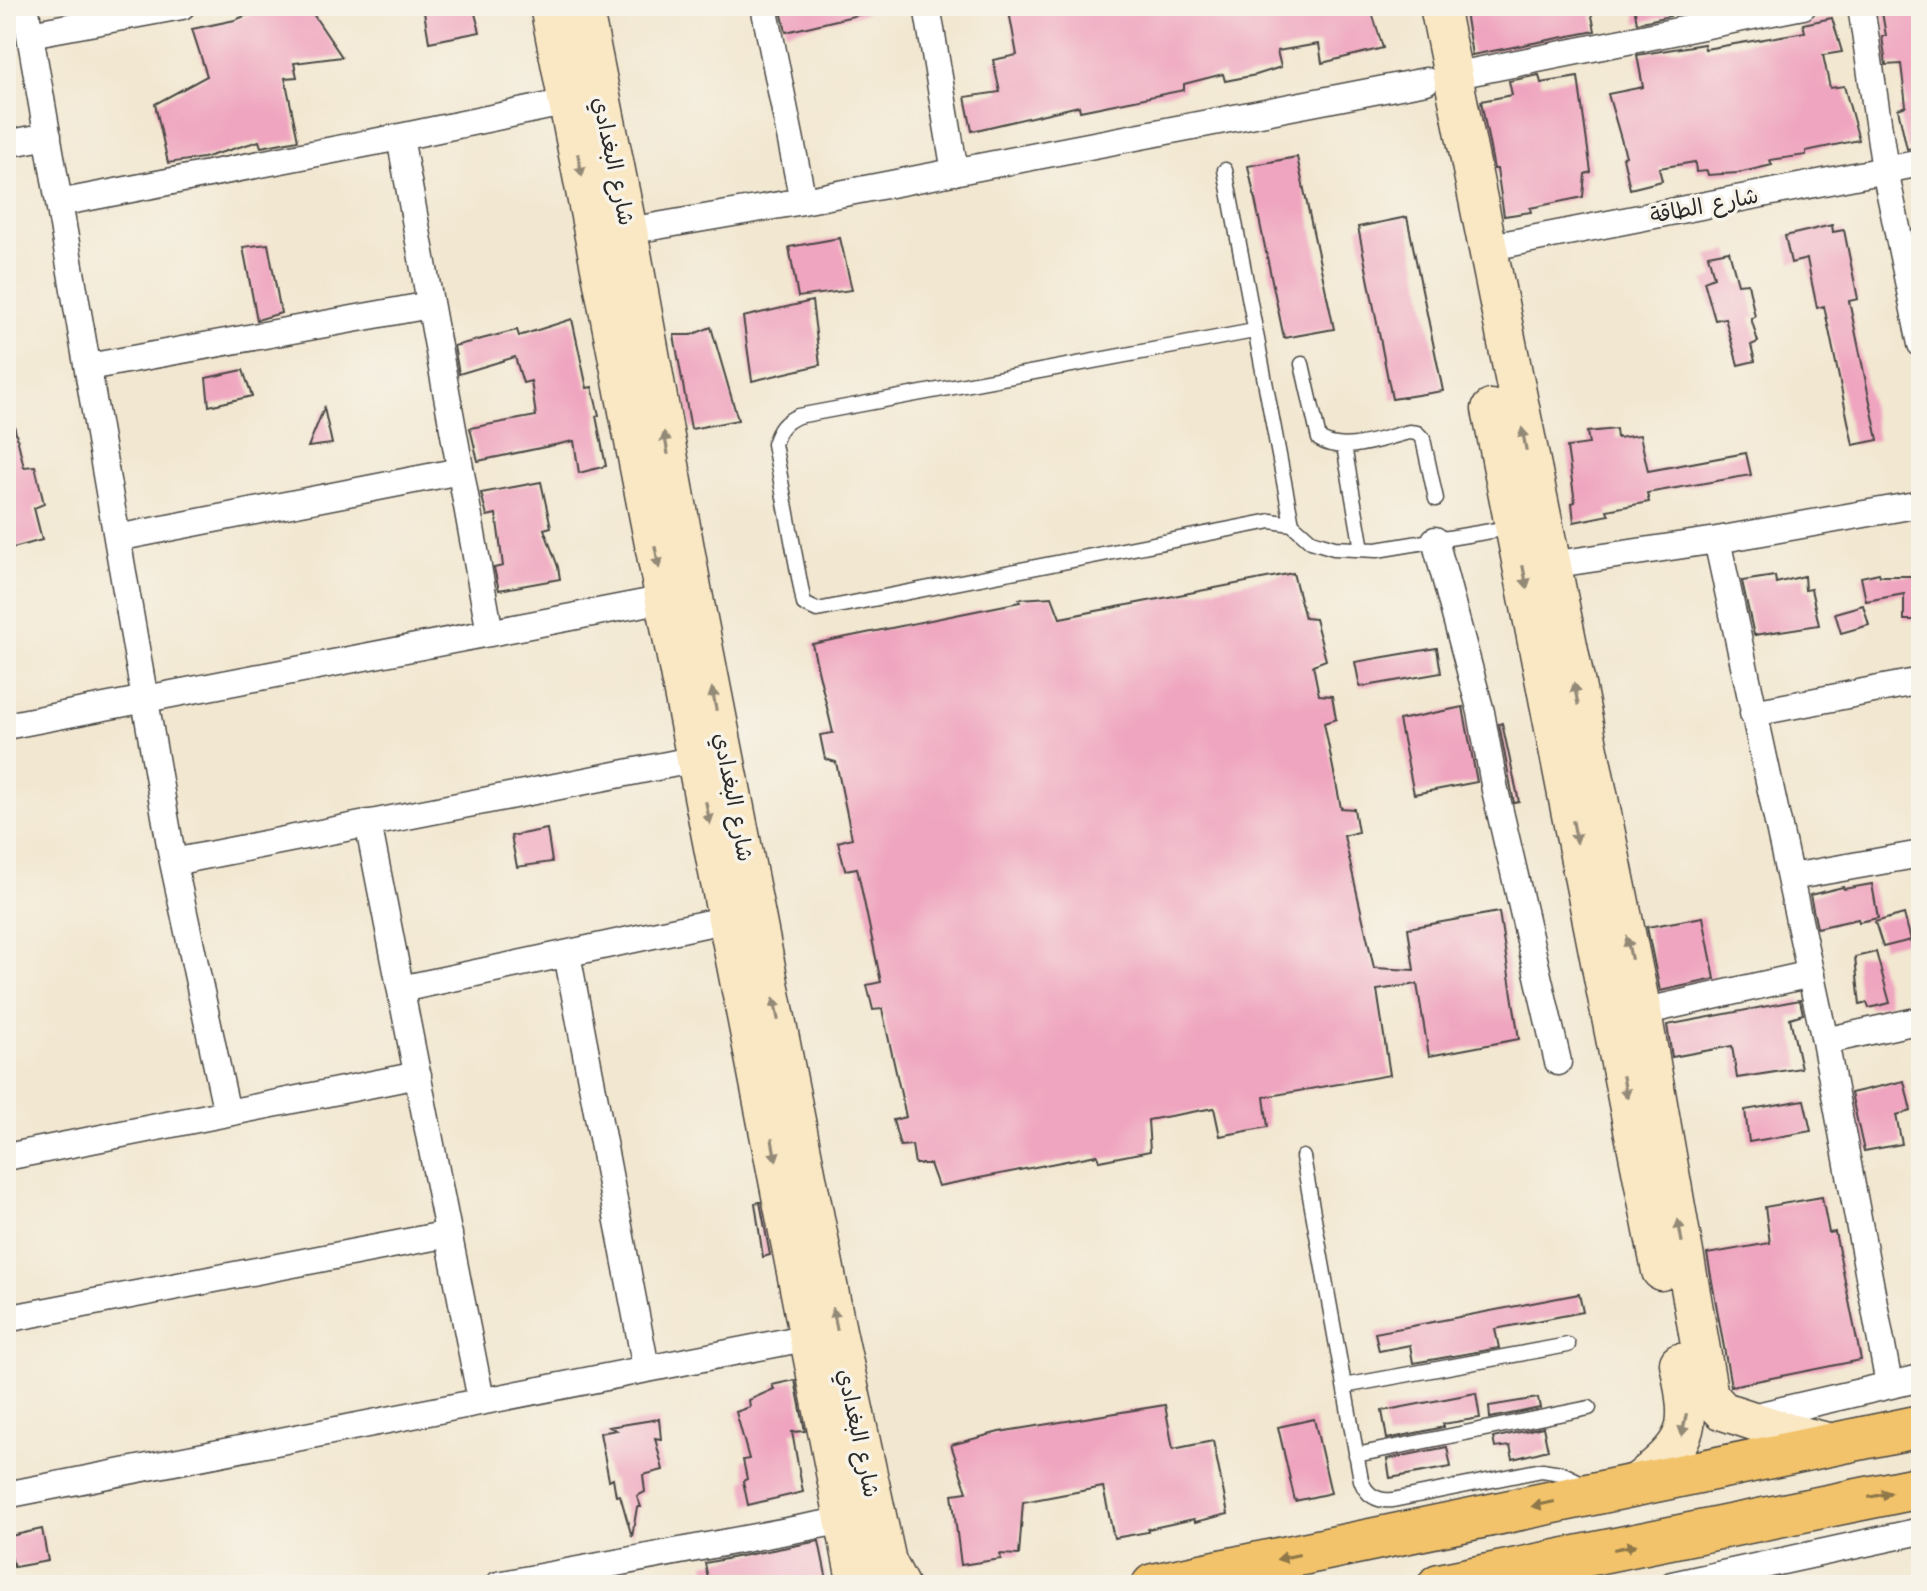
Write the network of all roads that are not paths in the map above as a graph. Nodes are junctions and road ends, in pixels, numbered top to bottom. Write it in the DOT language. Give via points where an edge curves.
graph roads {
  1 [pos="25,6"];
  2 [pos="182,6"];
  3 [pos="764,6"];
  4 [pos="927,6"];
  5 [pos="1412,6"];
  6 [pos="1439,6"];
  7 [pos="1803,6"];
  8 [pos="1861,6"];
  9 [pos="566,7"];
  10 [pos="1747,12"];
  11 [pos="30,34"];
  12 [pos="574,48"];
  13 [pos="1439,79"];
  14 [pos="568,102"];
  15 [pos="48,136"];
  16 [pos="400,137"];
  17 [pos="6,144"];
  18 [pos="1921,163"];
  19 [pos="1225,170"];
  20 [pos="1885,170"];
  21 [pos="955,172"];
  22 [pos="803,201"];
  23 [pos="59,203"];
  24 [pos="628,231"];
  25 [pos="1486,248"];
  26 [pos="430,305"];
  27 [pos="1254,331"];
  28 [pos="1921,344"];
  29 [pos="1302,364"];
  30 [pos="88,367"];
  31 [pos="1344,446"];
  32 [pos="460,471"];
  33 [pos="1436,499"];
  34 [pos="1921,504"];
  35 [pos="1292,524"];
  36 [pos="1515,527"];
  37 [pos="117,538"];
  38 [pos="1435,540"];
  39 [pos="1717,540"];
  40 [pos="1362,549"];
  41 [pos="1550,565"];
  42 [pos="665,599"];
  43 [pos="490,633"];
  44 [pos="1921,681"];
  45 [pos="145,699"];
  46 [pos="1753,713"];
  47 [pos="6,726"];
  48 [pos="697,759"];
  49 [pos="368,823"];
  50 [pos="1921,854"];
  51 [pos="173,862"];
  52 [pos="1791,877"];
  53 [pos="728,919"];
  54 [pos="567,954"];
  55 [pos="1811,974"];
  56 [pos="401,989"];
  57 [pos="1642,1012"];
  58 [pos="1921,1020"];
  59 [pos="1825,1041"];
  60 [pos="769,1051"];
  61 [pos="1558,1062"];
  62 [pos="418,1075"];
  63 [pos="780,1104"];
  64 [pos="227,1113"];
  65 [pos="6,1157"];
  66 [pos="1303,1157"];
  67 [pos="449,1234"];
  68 [pos="1676,1282"];
  69 [pos="6,1319"];
  70 [pos="810,1337"];
  71 [pos="1568,1345"];
  72 [pos="646,1368"];
  73 [pos="1921,1378"];
  74 [pos="1889,1384"];
  75 [pos="1344,1386"];
  76 [pos="481,1400"];
  77 [pos="1589,1408"];
  78 [pos="1744,1419"];
  79 [pos="1921,1426"];
  80 [pos="1833,1443"];
  81 [pos="1356,1455"];
  82 [pos="1921,1487"];
  83 [pos="1617,1488"];
  84 [pos="6,1495"];
  85 [pos="846,1520"];
  86 [pos="1921,1531"];
  87 [pos="1769,1575"];
  88 [pos="498,1585"];
  89 [pos="857,1585"];
  90 [pos="899,1585"];
  91 [pos="1153,1585"];
  92 [pos="1439,1585"];
  93 [pos="1672,1585"];
  1 -- 11 [label="street"];
  2 -- 11 [label="street"];
  3 -- 22 [label="street"];
  4 -- 21 [label="street"];
  5 -- 13 [label="street"];
  6 -- 13 [label="street"];
  7 -- 10 [label="street"];
  8 -- 20 [label="street"];
  9 -- 12 [label="street, شارع البغدادي"];
  10 -- 13 [label="street"];
  11 -- 15 [label="street"];
  12 -- 14 [label="street, شارع البغدادي"];
  12 -- 24 [label="street, شارع البغدادي"];
  13 -- 21 [label="street"];
  13 -- 25 [label="street"];
  13 -- 36 [label="street"];
  14 -- 16 [label="street"];
  14 -- 42 [label="street, شارع البغدادي, one-way"];
  15 -- 17 [label="street"];
  15 -- 23 [label="street"];
  16 -- 23 [label="street"];
  16 -- 26 [label="street"];
  18 -- 20 [label="street, شارع الطاقة"];
  19 -- 27 [label="lane"];
  20 -- 25 [label="street, شارع الطاقة"];
  20 -- 28 [label="street"];
  21 -- 22 [label="street"];
  22 -- 24 [label="street"];
  23 -- 30 [label="street"];
  60 -- 24 [label="street, شارع البغدادي, one-way"];
  41 -- 25 [label="street, one-way"];
  26 -- 30 [label="street"];
  26 -- 32 [label="street"];
  27 -- 35 [label="lane"];
  27 -- 35 [label="lane" via="786,422 774,444 804,604 817,610 1271,521"];
  29 -- 31 [label="lane" via="1319,439"];
  30 -- 37 [label="street"];
  31 -- 33 [label="lane" via="1417,433 1423,439"];
  31 -- 40 [label="lane"];
  32 -- 37 [label="street"];
  32 -- 43 [label="street"];
  34 -- 39 [label="street"];
  35 -- 40 [label="lane" via="1311,541"];
  36 -- 38 [label="lane"];
  36 -- 68 [label="street, one-way"];
  37 -- 45 [label="street"];
  38 -- 40 [label="lane"];
  38 -- 61 [label="street" via="1481,712"];
  39 -- 41 [label="street"];
  39 -- 46 [label="street"];
  57 -- 41 [label="street, one-way"];
  42 -- 43 [label="street"];
  42 -- 48 [label="street, شارع البغدادي"];
  43 -- 45 [label="street"];
  44 -- 46 [label="street"];
  45 -- 47 [label="street"];
  45 -- 51 [label="street"];
  46 -- 52 [label="street"];
  48 -- 49 [label="street"];
  48 -- 53 [label="street, شارع البغدادي, one-way"];
  49 -- 51 [label="street"];
  49 -- 56 [label="street"];
  50 -- 52 [label="street"];
  51 -- 64 [label="street"];
  52 -- 55 [label="street"];
  53 -- 54 [label="street"];
  53 -- 60 [label="street, شارع البغدادي"];
  54 -- 56 [label="street"];
  54 -- 72 [label="street"];
  55 -- 57 [label="street"];
  55 -- 59 [label="street"];
  56 -- 62 [label="street"];
  68 -- 57 [label="street, one-way"];
  58 -- 59 [label="street"];
  59 -- 74 [label="street"];
  60 -- 63 [label="street, شارع البغدادي"];
  62 -- 64 [label="street"];
  62 -- 67 [label="street"];
  63 -- 70 [label="street, شارع البغدادي, one-way"];
  90 -- 63 [label="street, شارع البغدادي, one-way" via="887,1562"];
  64 -- 65 [label="street"];
  66 -- 75 [label="lane"];
  67 -- 69 [label="street"];
  67 -- 76 [label="street"];
  68 -- 78 [label="street" via="1709,1396 1723,1411"];
  68 -- 83 [label="street, one-way" via="1687,1419 1676,1448"];
  70 -- 72 [label="street"];
  70 -- 85 [label="street, شارع البغدادي"];
  71 -- 75 [label="lane"];
  72 -- 76 [label="street"];
  73 -- 74 [label="street"];
  74 -- 78 [label="street"];
  75 -- 81 [label="lane"];
  76 -- 84 [label="street"];
  77 -- 81 [label="lane"];
  78 -- 80 [label="street"];
  79 -- 80 [label="main road"];
  80 -- 83 [label="main road"];
  81 -- 83 [label="lane" via="1363,1487 1386,1501 1542,1470"];
  92 -- 82 [label="main road, one-way"];
  83 -- 91 [label="main road, one-way"];
  85 -- 88 [label="street"];
  85 -- 89 [label="street, شارع البغدادي"];
  86 -- 87 [label="street"];
  87 -- 93 [label="street"];
}
